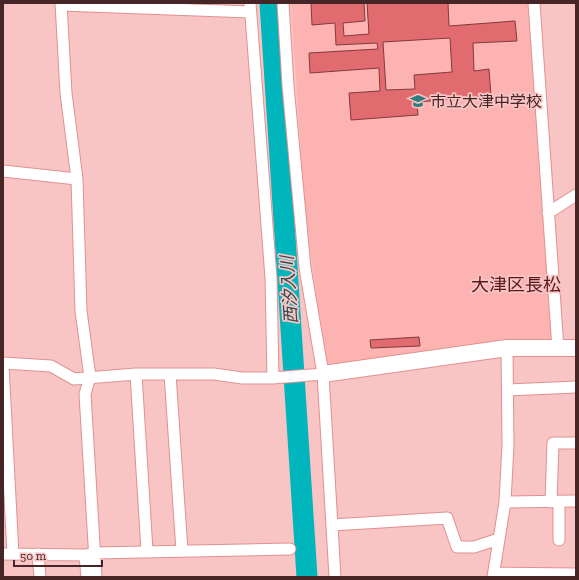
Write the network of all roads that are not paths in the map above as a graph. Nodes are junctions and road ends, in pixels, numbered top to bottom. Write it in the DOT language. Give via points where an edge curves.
graph roads {
  1 [pos="283,3"];
  2 [pos="534,3"];
  3 [pos="61,4"];
  4 [pos="250,7"];
  5 [pos="3,171"];
  6 [pos="77,179"];
  7 [pos="576,196"];
  8 [pos="548,214"];
  9 [pos="507,348"];
  10 [pos="576,348"];
  11 [pos="558,349"];
  12 [pos="3,364"];
  13 [pos="136,374"];
  14 [pos="170,374"];
  15 [pos="323,374"];
  16 [pos="90,378"];
  17 [pos="273,378"];
  18 [pos="576,387"];
  19 [pos="508,390"];
  20 [pos="576,443"];
  21 [pos="576,501"];
  22 [pos="505,502"];
  23 [pos="555,502"];
  24 [pos="332,525"];
  25 [pos="499,539"];
  26 [pos="559,540"];
  27 [pos="290,549"];
  28 [pos="147,551"];
  29 [pos="182,551"];
  30 [pos="8,554"];
  31 [pos="38,554"];
  32 [pos="90,554"];
  33 [pos="576,574"];
  34 [pos="493,575"];
  35 [pos="40,577"];
  36 [pos="87,577"];
  37 [pos="96,577"];
  38 [pos="335,577"];
  1 -- 15 [label="street" via="288,86 306,268"];
  2 -- 8 [label="street"];
  3 -- 4 [label="street"];
  3 -- 6 [label="street" via="66,93"];
  4 -- 17 [label="street" via="271,278"];
  5 -- 6 [label="street"];
  6 -- 16 [label="street" via="81,311"];
  7 -- 8 [label="street"];
  8 -- 11 [label="street"];
  9 -- 11 [label="street"];
  9 -- 15 [label="street"];
  9 -- 19 [label="street"];
  10 -- 11 [label="street"];
  12 -- 16 [label="street" via="51,366 74,379"];
  12 -- 30 [label="street"];
  13 -- 14 [label="street"];
  13 -- 16 [label="street"];
  13 -- 28 [label="street"];
  14 -- 17 [label="street"];
  14 -- 29 [label="street"];
  15 -- 17 [label="street"];
  15 -- 24 [label="street"];
  16 -- 32 [label="street" via="85,394"];
  18 -- 19 [label="street"];
  19 -- 22 [label="street"];
  20 -- 23 [label="street" via="553,443"];
  21 -- 23 [label="street"];
  22 -- 23 [label="street"];
  22 -- 25 [label="street"];
  23 -- 26 [label="street"];
  24 -- 25 [label="street" via="447,518 457,546 474,547"];
  24 -- 38 [label="street"];
  25 -- 34 [label="street"];
  27 -- 29 [label="street"];
  28 -- 29 [label="street"];
  28 -- 32 [label="street"];
  30 -- 31 [label="street"];
  31 -- 32 [label="street"];
  31 -- 35 [label="street"];
  32 -- 36 [label="street"];
  32 -- 37 [label="street"];
  33 -- 34 [label="street"];
}
